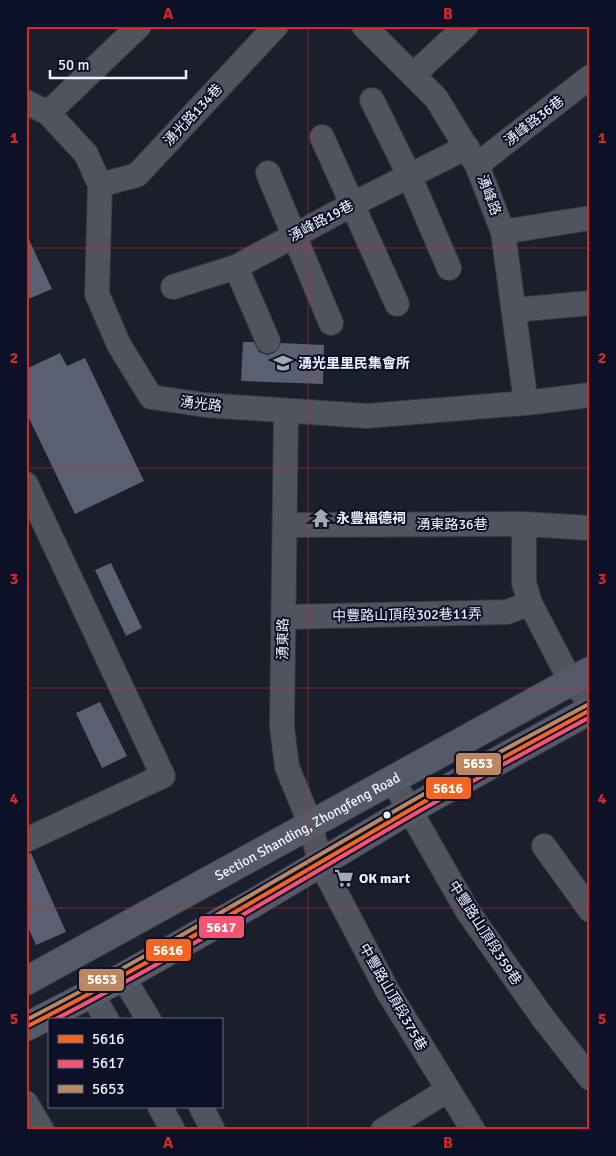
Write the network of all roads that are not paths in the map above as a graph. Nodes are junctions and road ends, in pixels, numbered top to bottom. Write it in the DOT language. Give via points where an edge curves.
graph roads {
  1 [pos="139,26"];
  2 [pos="276,26"];
  3 [pos="364,26"];
  4 [pos="466,26"];
  5 [pos="414,75"];
  6 [pos="590,77"];
  7 [pos="372,100"];
  8 [pos="26,102"];
  9 [pos="48,113"];
  10 [pos="322,137"];
  11 [pos="472,156"];
  12 [pos="268,173"];
  13 [pos="409,175"];
  14 [pos="100,185"];
  15 [pos="353,204"];
  16 [pos="590,218"];
  17 [pos="503,232"];
  18 [pos="295,235"];
  19 [pos="236,267"];
  20 [pos="449,268"];
  21 [pos="173,287"];
  22 [pos="590,303"];
  23 [pos="397,304"];
  24 [pos="515,310"];
  25 [pos="331,324"];
  26 [pos="268,341"];
  27 [pos="590,395"];
  28 [pos="526,404"];
  29 [pos="286,411"];
  30 [pos="26,484"];
  31 [pos="524,524"];
  32 [pos="285,525"];
  33 [pos="590,528"];
  34 [pos="530,603"];
  35 [pos="284,617"];
  36 [pos="583,684"];
  37 [pos="590,710"];
  38 [pos="392,779"];
  39 [pos="409,810"];
  40 [pos="310,823"];
  41 [pos="26,840"];
  42 [pos="544,846"];
  43 [pos="320,862"];
  44 [pos="590,910"];
  45 [pos="123,977"];
  46 [pos="26,981"];
  47 [pos="92,993"];
  48 [pos="106,1018"];
  49 [pos="147,1018"];
  50 [pos="26,1027"];
  51 [pos="590,1078"];
  52 [pos="448,1090"];
  53 [pos="26,1103"];
  54 [pos="161,1108"];
  55 [pos="201,1108"];
  56 [pos="42,1130"];
  57 [pos="173,1130"];
  58 [pos="213,1130"];
  59 [pos="382,1130"];
  60 [pos="473,1130"];
  1 -- 9 [label="street"];
  2 -- 14 [label="street, 湧光路134巷" via="137,175"];
  3 -- 5 [label="street, 湧峰路"];
  4 -- 5 [label="street"];
  5 -- 11 [label="street, 湧峰路" via="436,98"];
  6 -- 11 [label="street, 湧峰路36巷"];
  7 -- 13 [label="street"];
  8 -- 9 [label="street, 湧光路"];
  9 -- 14 [label="street, 湧光路" via="86,154"];
  10 -- 15 [label="street"];
  11 -- 13 [label="street, 湧峰路19巷"];
  11 -- 17 [label="street, 湧峰路"];
  12 -- 18 [label="street"];
  13 -- 15 [label="street, 湧峰路19巷"];
  13 -- 20 [label="street"];
  14 -- 29 [label="street, 湧光路" via="97,294 119,345 151,397 205,406"];
  15 -- 18 [label="street, 湧峰路19巷"];
  15 -- 23 [label="street"];
  16 -- 17 [label="street"];
  17 -- 24 [label="street, 湧峰路"];
  18 -- 19 [label="street, 湧峰路19巷"];
  18 -- 25 [label="street"];
  19 -- 21 [label="street, 湧峰路19巷"];
  19 -- 26 [label="street"];
  22 -- 24 [label="street"];
  24 -- 28 [label="street, 湧峰路"];
  27 -- 28 [label="street, 湧光路"];
  28 -- 29 [label="street, 湧光路" via="367,416"];
  29 -- 32 [label="street, 湧東路"];
  30 -- 41 [label="street" via="163,776"];
  31 -- 32 [label="street, 湧東路36巷"];
  31 -- 33 [label="street, 湧東路36巷"];
  31 -- 34 [label="street" via="524,583"];
  32 -- 35 [label="street, 湧東路"];
  34 -- 35 [label="street, 中豐路山頂段302巷11弄" via="507,612"];
  34 -- 36 [label="street"];
  35 -- 40 [label="street, 湧東路" via="282,727 287,767"];
  36 -- 38 [label="main road, Section Shanding, Zhongfeng Road"];
  37 -- 39 [label="main road"];
  38 -- 39 [label="street, 中豐路山頂段359巷"];
  38 -- 40 [label="main road, Section Shanding, Zhongfeng Road"];
  39 -- 43 [label="main road"];
  39 -- 51 [label="street, 中豐路山頂段359巷" via="468,912 542,1018"];
  40 -- 43 [label="street, 湧東路"];
  40 -- 46 [label="main road, Section Shanding, Zhongfeng Road"];
  42 -- 44 [label="street"];
  43 -- 45 [label="main road"];
  43 -- 52 [label="street, 中豐路山頂段375巷" via="386,990"];
  45 -- 47 [label="main road"];
  45 -- 49 [label="street"];
  47 -- 48 [label="street"];
  47 -- 50 [label="main road"];
  52 -- 59 [label="street"];
  52 -- 60 [label="street, 中豐路山頂段375巷"];
  53 -- 56 [label="street"];
  54 -- 57 [label="street"];
  55 -- 58 [label="street"];
}
